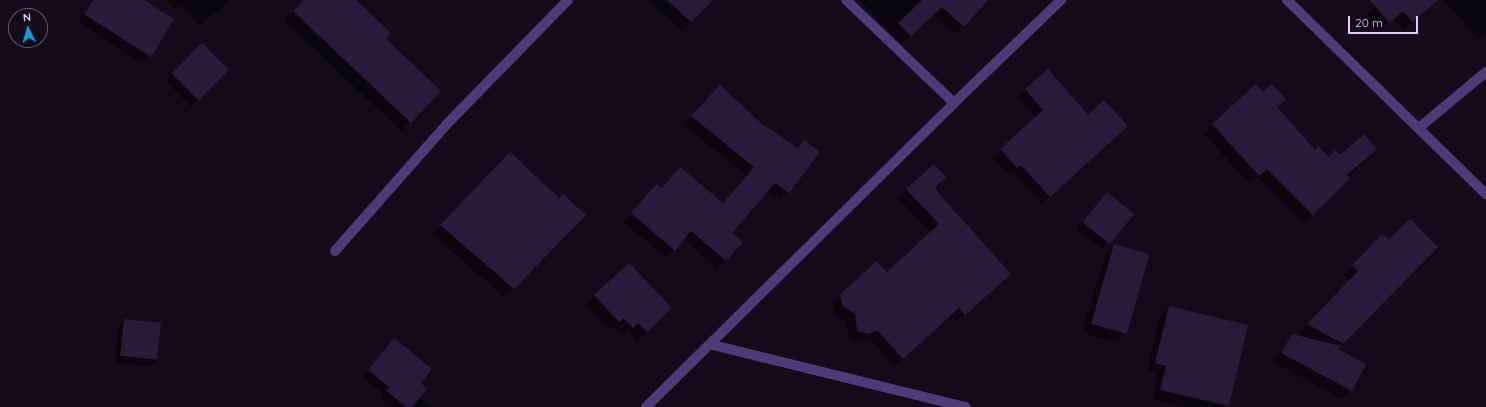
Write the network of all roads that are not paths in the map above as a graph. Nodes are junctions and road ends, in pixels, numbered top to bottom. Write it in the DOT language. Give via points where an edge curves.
graph roads {
  1 [pos="568,0"];
  2 [pos="846,0"];
  3 [pos="1061,0"];
  4 [pos="1287,0"];
  5 [pos="1486,72"];
  6 [pos="954,103"];
  7 [pos="1420,127"];
  8 [pos="1486,194"];
  9 [pos="335,251"];
  10 [pos="713,344"];
  11 [pos="646,407"];
  12 [pos="965,407"];
  1 -- 9 [label="street" via="446,125"];
  2 -- 6 [label="street"];
  3 -- 6 [label="street"];
  4 -- 7 [label="street"];
  5 -- 7 [label="street"];
  6 -- 10 [label="street"];
  7 -- 8 [label="street"];
  10 -- 11 [label="street"];
  10 -- 12 [label="street"];
}
